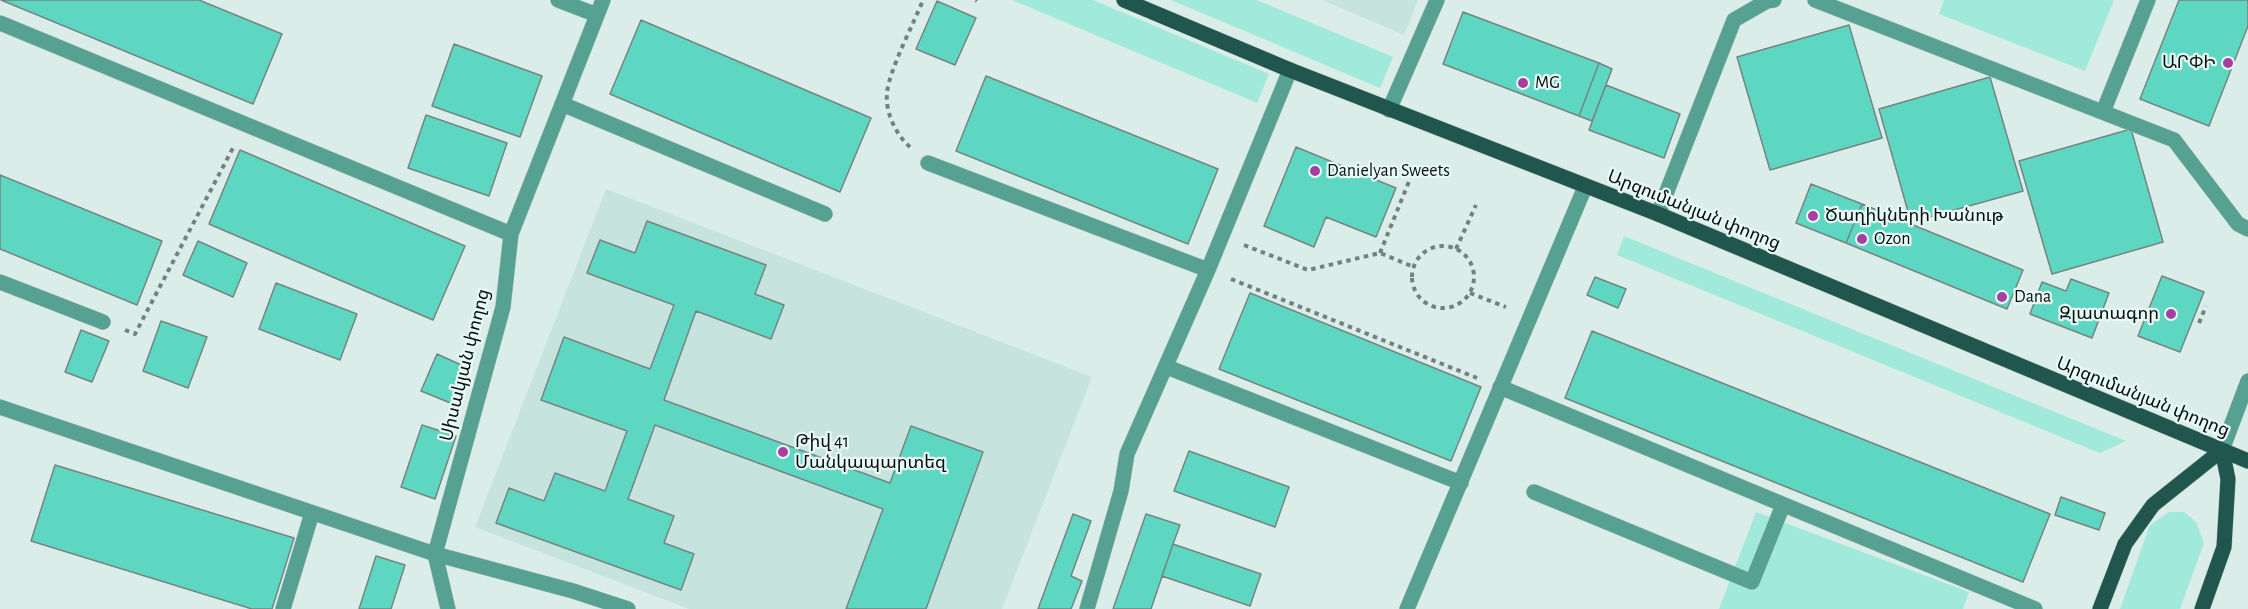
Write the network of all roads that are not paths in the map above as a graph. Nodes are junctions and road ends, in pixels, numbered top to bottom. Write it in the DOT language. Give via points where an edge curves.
graph roads {
  1 [pos="558,0"];
  2 [pos="603,0"];
  3 [pos="1124,0"];
  4 [pos="1437,0"];
  5 [pos="1773,0"];
  6 [pos="1815,0"];
  7 [pos="2148,0"];
  8 [pos="597,15"];
  9 [pos="0,23"];
  10 [pos="1290,70"];
  11 [pos="562,104"];
  12 [pos="1389,110"];
  13 [pos="2103,112"];
  14 [pos="928,163"];
  15 [pos="1585,187"];
  16 [pos="825,214"];
  17 [pos="1658,214"];
  18 [pos="2248,229"];
  19 [pos="511,234"];
  20 [pos="1208,270"];
  21 [pos="0,282"];
  22 [pos="103,322"];
  23 [pos="1167,367"];
  24 [pos="2248,381"];
  25 [pos="1500,387"];
  26 [pos="0,407"];
  27 [pos="2222,450"];
  28 [pos="2248,461"];
  29 [pos="1461,483"];
  30 [pos="1534,492"];
  31 [pos="1783,505"];
  32 [pos="312,513"];
  33 [pos="435,554"];
  34 [pos="283,609"];
  35 [pos="448,609"];
  36 [pos="628,609"];
  37 [pos="1087,609"];
  38 [pos="1407,609"];
  39 [pos="2035,609"];
  40 [pos="2100,609"];
  41 [pos="2202,609"];
  1 -- 8 [label="street"];
  2 -- 8 [label="street, Սիսակյան փողոց"];
  3 -- 10 [label="main road, Արզումանյան փողոց"];
  4 -- 12 [label="street"];
  5 -- 17 [label="street" via="1734,20"];
  6 -- 13 [label="street"];
  7 -- 13 [label="street"];
  8 -- 11 [label="street, Սիսակյան փողոց"];
  9 -- 19 [label="street"];
  10 -- 12 [label="main road, Արզումանյան փողոց"];
  10 -- 20 [label="street"];
  11 -- 16 [label="street"];
  11 -- 19 [label="street, Սիսակյան փողոց"];
  12 -- 15 [label="main road, Արզումանյան փողոց"];
  13 -- 18 [label="street" via="2174,140 2238,224"];
  14 -- 20 [label="street"];
  15 -- 17 [label="main road, Արզումանյան փողոց"];
  15 -- 25 [label="street"];
  17 -- 27 [label="main road, Արզումանյան փողոց"];
  19 -- 33 [label="street, Սիսակյան փողոց" via="503,307"];
  20 -- 23 [label="street"];
  21 -- 22 [label="street"];
  23 -- 29 [label="street"];
  23 -- 37 [label="street" via="1127,454 1121,492"];
  24 -- 27 [label="street"];
  25 -- 29 [label="street"];
  25 -- 31 [label="street"];
  26 -- 32 [label="street"];
  27 -- 28 [label="main road, Արզումանյան փողոց"];
  27 -- 40 [label="main road" via="2153,505 2125,544"];
  27 -- 41 [label="main road" via="2228,479 2223,547"];
  29 -- 38 [label="street"];
  30 -- 31 [label="street" via="1752,582"];
  31 -- 39 [label="street"];
  32 -- 33 [label="street"];
  32 -- 34 [label="street"];
  33 -- 35 [label="street, Սիսակյան փողոց"];
  33 -- 36 [label="street"];
}
